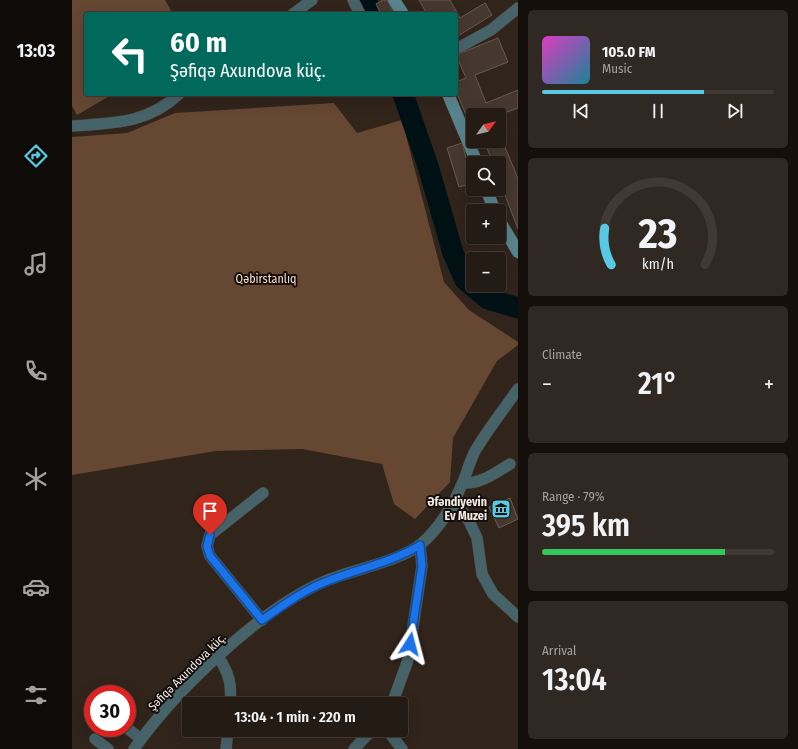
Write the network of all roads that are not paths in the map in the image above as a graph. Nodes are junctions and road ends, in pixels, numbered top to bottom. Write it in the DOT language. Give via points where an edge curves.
graph roads {
  1 [pos="312,0"];
  2 [pos="353,0"];
  3 [pos="394,0"];
  4 [pos="518,8"];
  5 [pos="296,12"];
  6 [pos="359,12"];
  7 [pos="402,12"];
  8 [pos="458,48"];
  9 [pos="177,96"];
  10 [pos="449,96"];
  11 [pos="72,126"];
  12 [pos="474,156"];
  13 [pos="506,232"];
  14 [pos="518,252"];
  15 [pos="518,389"];
  16 [pos="510,464"];
  17 [pos="463,483"];
  18 [pos="263,493"];
  19 [pos="454,501"];
  20 [pos="420,545"];
  21 [pos="518,618"];
  22 [pos="262,620"];
  23 [pos="218,656"];
  24 [pos="230,697"];
  25 [pos="395,697"];
  26 [pos="136,735"];
  27 [pos="227,737"];
  28 [pos="365,737"];
  29 [pos="393,737"];
  30 [pos="95,739"];
  31 [pos="141,739"];
  32 [pos="108,749"];
  33 [pos="134,749"];
  34 [pos="226,749"];
  35 [pos="354,749"];
  36 [pos="402,749"];
  1 -- 5 [label="street"];
  2 -- 6 [label="street"];
  3 -- 7 [label="street"];
  4 -- 8 [label="street" via="491,30"];
  9 -- 11 [label="street" via="151,113 127,122"];
  10 -- 12 [label="street"];
  13 -- 14 [label="street"];
  15 -- 17 [label="street, Şəfiqə Axundova küç." via="475,452"];
  16 -- 17 [label="street" via="481,481"];
  17 -- 19 [label="street, Şəfiqə Axundova küç."];
  18 -- 22 [label="street" via="210,535 207,546 210,556"];
  19 -- 20 [label="street, Şəfiqə Axundova küç." via="428,538"];
  19 -- 21 [label="street" via="469,521 477,538 482,574 493,594"];
  20 -- 22 [label="street, Şəfiqə Axundova küç." via="395,558 323,582 290,600"];
  20 -- 25 [label="street" via="422,566 408,660"];
  22 -- 23 [label="street, Şəfiqə Axundova küç."];
  23 -- 24 [label="street" via="231,682"];
  23 -- 31 [label="street, Şəfiqə Axundova küç." via="179,695"];
  26 -- 31 [label="street"];
  27 -- 34 [label="street"];
  28 -- 35 [label="street"];
  29 -- 36 [label="street"];
  30 -- 32 [label="street"];
  31 -- 33 [label="street, Şəfiqə Axundova küç."];
}
